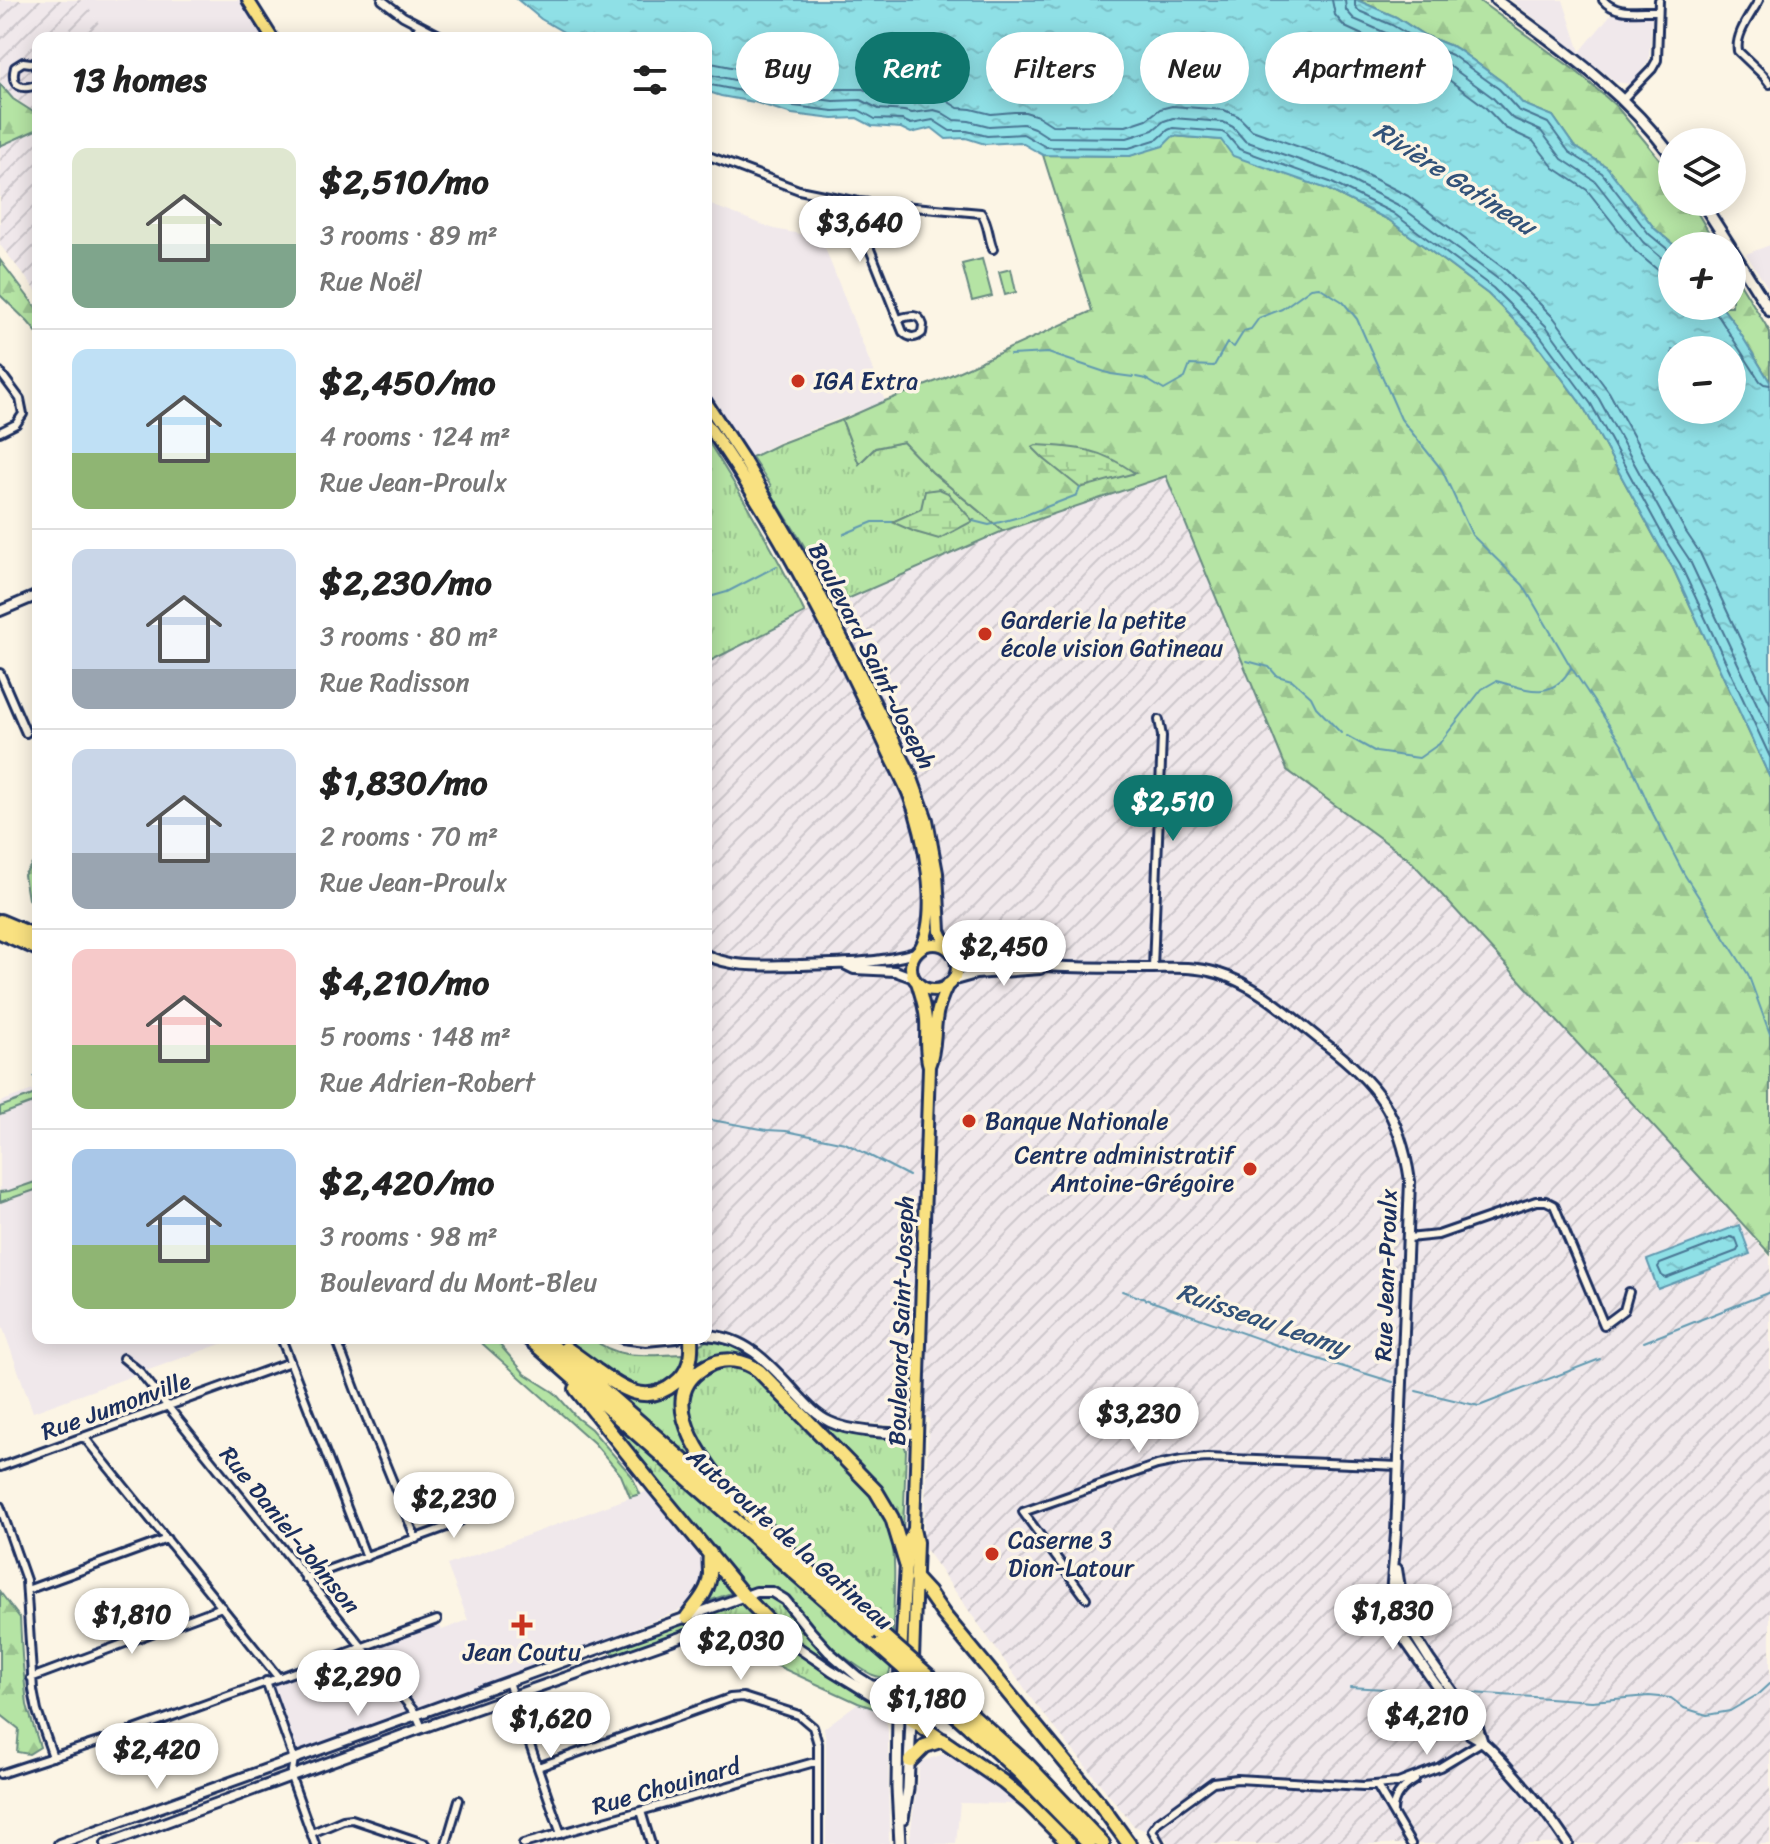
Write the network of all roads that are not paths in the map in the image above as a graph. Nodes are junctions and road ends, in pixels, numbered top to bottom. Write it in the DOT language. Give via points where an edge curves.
graph roads {
  1 [pos="248,0"];
  2 [pos="382,0"];
  3 [pos="1496,0"];
  4 [pos="1603,0"];
  5 [pos="1659,0"];
  6 [pos="1759,0"];
  7 [pos="1658,11"];
  8 [pos="419,26"];
  9 [pos="268,32"];
  10 [pos="416,32"];
  11 [pos="432,32"];
  12 [pos="32,64"];
  13 [pos="1770,84"];
  14 [pos="32,86"];
  15 [pos="1623,99"];
  16 [pos="1658,138"];
  17 [pos="712,157"];
  18 [pos="858,202"];
  19 [pos="993,249"];
  20 [pos="1746,272"];
  21 [pos="1770,311"];
  22 [pos="898,319"];
  23 [pos="0,372"];
  24 [pos="712,411"];
  25 [pos="0,432"];
  26 [pos="712,432"];
  27 [pos="32,598"];
  28 [pos="0,611"];
  29 [pos="0,673"];
  30 [pos="1159,720"];
  31 [pos="26,733"];
  32 [pos="0,921"];
  33 [pos="0,932"];
  34 [pos="32,934"];
  35 [pos="32,946"];
  36 [pos="918,951"];
  37 [pos="950,951"];
  38 [pos="712,957"];
  39 [pos="843,964"];
  40 [pos="1045,967"];
  41 [pos="1153,968"];
  42 [pos="915,980"];
  43 [pos="950,983"];
  44 [pos="929,1066"];
  45 [pos="1408,1238"];
  46 [pos="1629,1292"];
  47 [pos="712,1336"];
  48 [pos="283,1344"];
  49 [pos="338,1344"];
  50 [pos="535,1344"];
  51 [pos="551,1344"];
  52 [pos="560,1344"];
  53 [pos="691,1344"];
  54 [pos="123,1358"];
  55 [pos="554,1361"];
  56 [pos="290,1362"];
  57 [pos="168,1407"];
  58 [pos="917,1434"];
  59 [pos="84,1437"];
  60 [pos="1399,1466"];
  61 [pos="0,1467"];
  62 [pos="0,1506"];
  63 [pos="473,1510"];
  64 [pos="761,1529"];
  65 [pos="914,1529"];
  66 [pos="167,1539"];
  67 [pos="416,1539"];
  68 [pos="710,1553"];
  69 [pos="1395,1553"];
  70 [pos="366,1557"];
  71 [pos="906,1564"];
  72 [pos="305,1578"];
  73 [pos="916,1579"];
  74 [pos="27,1590"];
  75 [pos="744,1596"];
  76 [pos="1086,1598"];
  77 [pos="222,1607"];
  78 [pos="687,1617"];
  79 [pos="437,1620"];
  80 [pos="786,1639"];
  81 [pos="361,1647"];
  82 [pos="278,1677"];
  83 [pos="31,1678"];
  84 [pos="901,1678"];
  85 [pos="266,1681"];
  86 [pos="508,1682"];
  87 [pos="873,1686"];
  88 [pos="513,1697"];
  89 [pos="899,1707"];
  90 [pos="416,1714"];
  91 [pos="911,1719"];
  92 [pos="422,1728"];
  93 [pos="371,1731"];
  94 [pos="943,1740"];
  95 [pos="1483,1741"];
  96 [pos="376,1745"];
  97 [pos="53,1757"];
  98 [pos="294,1759"];
  99 [pos="818,1761"];
  100 [pos="910,1761"];
  101 [pos="538,1767"];
  102 [pos="0,1774"];
  103 [pos="1426,1774"];
  104 [pos="291,1777"];
  105 [pos="1377,1786"];
  106 [pos="459,1800"];
  107 [pos="641,1811"];
  108 [pos="1393,1815"];
  109 [pos="89,1833"];
  110 [pos="312,1833"];
  111 [pos="561,1834"];
  112 [pos="900,1839"];
  113 [pos="59,1844"];
  114 [pos="92,1844"];
  115 [pos="106,1844"];
  116 [pos="315,1844"];
  117 [pos="426,1844"];
  118 [pos="446,1844"];
  119 [pos="523,1844"];
  120 [pos="651,1844"];
  121 [pos="818,1844"];
  122 [pos="1069,1844"];
  123 [pos="1089,1844"];
  124 [pos="1103,1844"];
  125 [pos="1129,1844"];
  126 [pos="1160,1844"];
  127 [pos="1411,1844"];
  128 [pos="1568,1844"];
  1 -- 9 [label="main road"];
  2 -- 8 [label="street"];
  3 -- 15 [label="main road"];
  4 -- 7 [label="street" via="1620,11"];
  5 -- 7 [label="street"];
  6 -- 13 [label="street" via="1737,47"];
  7 -- 15 [label="street" via="1656,64"];
  8 -- 10 [label="street"];
  8 -- 11 [label="street"];
  12 -- 14 [label="street" via="15,67 13,77 21,87"];
  15 -- 16 [label="main road"];
  17 -- 18 [label="street" via="799,190"];
  18 -- 19 [label="street" via="981,213"];
  18 -- 22 [label="street" via="858,219"];
  20 -- 21 [label="main road"];
  23 -- 25 [label="street" via="20,399 23,414"];
  24 -- 37 [label="main road, Boulevard Saint-Joseph" via="805,565 910,773 930,834 939,922"];
  26 -- 36 [label="main road, Boulevard Saint-Joseph" via="797,568 908,793 928,882 929,921"];
  27 -- 28 [label="street"];
  29 -- 31 [label="street"];
  30 -- 41 [label="street"];
  32 -- 34 [label="highway"];
  33 -- 35 [label="highway"];
  36 -- 37 [label="main road" via="934,944"];
  36 -- 39 [label="street"];
  36 -- 42 [label="main road" via="911,968"];
  37 -- 40 [label="street, Rue Jean-Proulx" via="989,964"];
  37 -- 43 [label="main road" via="956,970"];
  38 -- 39 [label="street" via="743,965"];
  39 -- 42 [label="street" via="895,971"];
  40 -- 41 [label="street, Rue Jean-Proulx"];
  40 -- 43 [label="street, Rue Jean-Proulx" via="976,974"];
  41 -- 45 [label="street, Rue Jean-Proulx" via="1206,970 1251,987 1363,1075 1402,1143 1410,1181"];
  42 -- 43 [label="main road" via="929,989"];
  42 -- 44 [label="main road, Boulevard Saint-Joseph" via="924,1006"];
  43 -- 44 [label="main road, Boulevard Saint-Joseph" via="940,1003"];
  44 -- 58 [label="main road, Boulevard Saint-Joseph"];
  45 -- 46 [label="street" via="1438,1235 1546,1201 1554,1205 1604,1325 1624,1310"];
  45 -- 60 [label="street, Rue Jean-Proulx"];
  47 -- 58 [label="street" via="754,1351 828,1421"];
  48 -- 56 [label="street"];
  49 -- 67 [label="street"];
  50 -- 55 [label="highway, Autoroute de la Gatineau"];
  51 -- 64 [label="highway, Autoroute de la Gatineau"];
  52 -- 53 [label="highway" via="622,1388 648,1394 667,1389 682,1376"];
  54 -- 57 [label="street, Rue Daniel-Johnson"];
  55 -- 68 [label="highway"];
  55 -- 123 [label="highway, Autoroute de la Gatineau, bridge" via="936,1697"];
  56 -- 57 [label="street, Rue Jumonville"];
  56 -- 70 [label="street"];
  57 -- 59 [label="street, Rue Jumonville"];
  57 -- 72 [label="street, Rue Daniel-Johnson"];
  58 -- 65 [label="main road, Boulevard Saint-Joseph"];
  59 -- 61 [label="street, Rue Jumonville"];
  59 -- 66 [label="street"];
  60 -- 69 [label="street, Rue Jean-Proulx"];
  60 -- 76 [label="street" via="1182,1460 1023,1512"];
  62 -- 74 [label="street"];
  63 -- 67 [label="street"];
  64 -- 71 [label="highway" via="704,1459 685,1422 682,1403 687,1386 714,1363 738,1361 757,1370 866,1479 890,1513"];
  64 -- 124 [label="highway, Autoroute de la Gatineau, bridge" via="1027,1764"];
  65 -- 71 [label="main road, Boulevard Saint-Joseph"];
  65 -- 73 [label="main road, Boulevard Saint-Joseph"];
  66 -- 74 [label="street"];
  66 -- 77 [label="street"];
  67 -- 70 [label="street"];
  68 -- 75 [label="highway"];
  68 -- 78 [label="highway" via="707,1588"];
  69 -- 95 [label="street, Rue Jean-Proulx" via="1414,1636"];
  69 -- 95 [label="street, Rue Jean-Proulx" via="1391,1592 1404,1639 1470,1734"];
  70 -- 72 [label="street"];
  71 -- 84 [label="main road, Boulevard Saint-Joseph"];
  72 -- 81 [label="street, Rue Daniel-Johnson"];
  73 -- 91 [label="main road, Boulevard Saint-Joseph"];
  73 -- 125 [label="highway"];
  74 -- 83 [label="street"];
  75 -- 78 [label="street"];
  75 -- 80 [label="highway"];
  75 -- 87 [label="street" via="764,1591 782,1598 829,1652"];
  77 -- 82 [label="street"];
  77 -- 83 [label="street"];
  78 -- 86 [label="street"];
  79 -- 81 [label="street"];
  80 -- 88 [label="street" via="755,1625 720,1623"];
  80 -- 89 [label="street"];
  81 -- 82 [label="street"];
  81 -- 90 [label="street, Rue Daniel-Johnson"];
  82 -- 85 [label="street"];
  83 -- 97 [label="street"];
  84 -- 87 [label="street"];
  84 -- 89 [label="main road, Boulevard Saint-Joseph"];
  85 -- 97 [label="street"];
  85 -- 98 [label="street"];
  86 -- 88 [label="street"];
  86 -- 90 [label="street"];
  87 -- 89 [label="street"];
  88 -- 92 [label="street"];
  88 -- 101 [label="street"];
  89 -- 91 [label="street"];
  89 -- 112 [label="main road, Boulevard Saint-Joseph"];
  90 -- 92 [label="street, Rue Daniel-Johnson"];
  90 -- 93 [label="street"];
  91 -- 94 [label="highway"];
  91 -- 100 [label="main road, Boulevard Saint-Joseph"];
  92 -- 96 [label="street"];
  93 -- 96 [label="street"];
  93 -- 98 [label="street"];
  94 -- 100 [label="highway" via="926,1745"];
  94 -- 122 [label="highway" via="1012,1789"];
  95 -- 103 [label="street"];
  95 -- 128 [label="street"];
  96 -- 104 [label="street"];
  97 -- 102 [label="street"];
  98 -- 104 [label="street"];
  98 -- 109 [label="street"];
  99 -- 101 [label="street" via="817,1737 804,1718 737,1696"];
  99 -- 107 [label="street, Rue Chouinard"];
  99 -- 121 [label="street"];
  100 -- 112 [label="main road, Boulevard Saint-Joseph"];
  101 -- 111 [label="street"];
  103 -- 105 [label="street"];
  103 -- 108 [label="street" via="1398,1794"];
  104 -- 110 [label="street"];
  104 -- 115 [label="street"];
  105 -- 108 [label="street"];
  105 -- 126 [label="street" via="1218,1780 1152,1830"];
  106 -- 118 [label="street"];
  107 -- 111 [label="street, Rue Chouinard"];
  107 -- 120 [label="street"];
  108 -- 127 [label="street"];
  109 -- 113 [label="street"];
  109 -- 114 [label="street"];
  110 -- 116 [label="street"];
  110 -- 117 [label="street" via="352,1819"];
  111 -- 119 [label="street, Rue Chouinard"];
}
